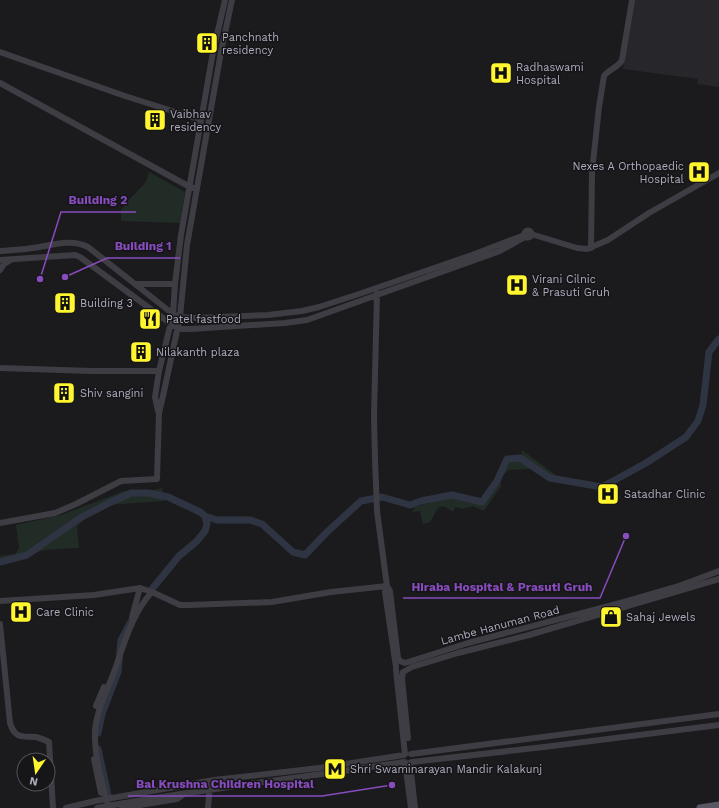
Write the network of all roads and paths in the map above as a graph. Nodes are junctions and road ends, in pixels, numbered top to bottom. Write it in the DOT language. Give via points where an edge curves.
graph roads {
  1 [pos="225,0"];
  2 [pos="232,0"];
  3 [pos="632,0"];
  4 [pos="0,52"];
  5 [pos="0,83"];
  6 [pos="201,120"];
  7 [pos="719,172"];
  8 [pos="193,188"];
  9 [pos="85,245"];
  10 [pos="591,248"];
  11 [pos="0,251"];
  12 [pos="80,257"];
  13 [pos="0,260"];
  14 [pos="11,260"];
  15 [pos="0,270"];
  16 [pos="419,276"];
  17 [pos="135,284"];
  18 [pos="175,284"];
  19 [pos="375,288"];
  20 [pos="377,295"];
  21 [pos="173,314"];
  22 [pos="180,317"];
  23 [pos="170,324"];
  24 [pos="178,327"];
  25 [pos="0,368"];
  26 [pos="159,371"];
  27 [pos="159,413"];
  28 [pos="0,522"];
  29 [pos="719,571"];
  30 [pos="719,579"];
  31 [pos="387,586"];
  32 [pos="140,588"];
  33 [pos="152,592"];
  34 [pos="0,601"];
  35 [pos="0,624"];
  36 [pos="402,662"];
  37 [pos="396,668"];
  38 [pos="404,671"];
  39 [pos="719,714"];
  40 [pos="638,725"];
  41 [pos="719,725"];
  42 [pos="639,735"];
  43 [pos="408,758"];
  44 [pos="330,766"];
  45 [pos="331,773"];
  46 [pos="210,781"];
  47 [pos="210,789"];
  48 [pos="186,793"];
  49 [pos="719,805"];
  50 [pos="53,808"];
  51 [pos="66,808"];
  52 [pos="97,808"];
  53 [pos="106,808"];
  54 [pos="109,808"];
  55 [pos="122,808"];
  56 [pos="208,808"];
  57 [pos="411,808"];
  58 [pos="415,808"];
  59 [pos="700,808"];
  1 -- 6 [label="street"];
  2 -- 8 [label="street"];
  3 -- 10 [label="street" via="622,60 604,76 600,99 592,172"];
  4 -- 6 [label="street"];
  5 -- 8 [label="street"];
  6 -- 8 [label="street"];
  7 -- 10 [label="street"];
  8 -- 18 [label="street" via="181,235"];
  8 -- 22 [label="street"];
  9 -- 11 [label="street" via="70,242"];
  9 -- 12 [label="street"];
  9 -- 17 [label="street"];
  10 -- 16 [label="street" via="577,248 527,235"];
  12 -- 14 [label="street" via="75,255"];
  12 -- 23 [label="street"];
  13 -- 14 [label="street"];
  14 -- 15 [label="street"];
  16 -- 19 [label="street"];
  16 -- 20 [label="street"];
  17 -- 18 [label="street"];
  17 -- 21 [label="street"];
  18 -- 21 [label="street"];
  19 -- 20 [label="street"];
  19 -- 22 [label="street" via="319,306 283,314"];
  20 -- 24 [label="street" via="307,320 191,329"];
  20 -- 31 [label="street" via="374,416 376,486"];
  21 -- 22 [label="street"];
  21 -- 23 [label="street"];
  22 -- 24 [label="street"];
  23 -- 24 [label="street"];
  23 -- 26 [label="street"];
  24 -- 27 [label="street"];
  25 -- 26 [label="street"];
  26 -- 27 [label="street" via="155,397"];
  27 -- 28 [label="street" via="157,479 121,481 55,512"];
  29 -- 36 [label="street, Lambe Hanuman Road" via="624,602"];
  30 -- 38 [label="street" via="529,636 458,653"];
  31 -- 33 [label="street" via="281,601 189,605 180,605"];
  31 -- 36 [label="street" via="390,591 398,658"];
  31 -- 37 [label="street" via="385,592"];
  32 -- 33 [label="street"];
  32 -- 34 [label="street" via="94,595"];
  32 -- 53 [label="street, bridge" via="135,609 97,703 92,731 98,783"];
  33 -- 54 [label="street, bridge" via="136,615 101,704 96,730 96,750"];
  35 -- 50 [label="street" via="10,723 18,736 38,737 49,742"];
  36 -- 37 [label="street" via="397,664"];
  36 -- 38 [label="street" via="406,666"];
  37 -- 38 [label="street" via="400,672"];
  37 -- 43 [label="street"];
  38 -- 43 [label="street" via="402,679"];
  39 -- 40 [label="street"];
  40 -- 42 [label="street"];
  40 -- 43 [label="street"];
  41 -- 42 [label="street"];
  42 -- 43 [label="street" via="544,748"];
  43 -- 44 [label="street"];
  43 -- 45 [label="street"];
  43 -- 57 [label="street"];
  43 -- 58 [label="street"];
  44 -- 45 [label="street"];
  44 -- 46 [label="street"];
  45 -- 47 [label="street"];
  46 -- 47 [label="street"];
  46 -- 51 [label="street"];
  47 -- 48 [label="street"];
  47 -- 56 [label="street"];
  48 -- 52 [label="street"];
  48 -- 55 [label="street" via="177,799"];
  49 -- 59 [label="main road"];
}
